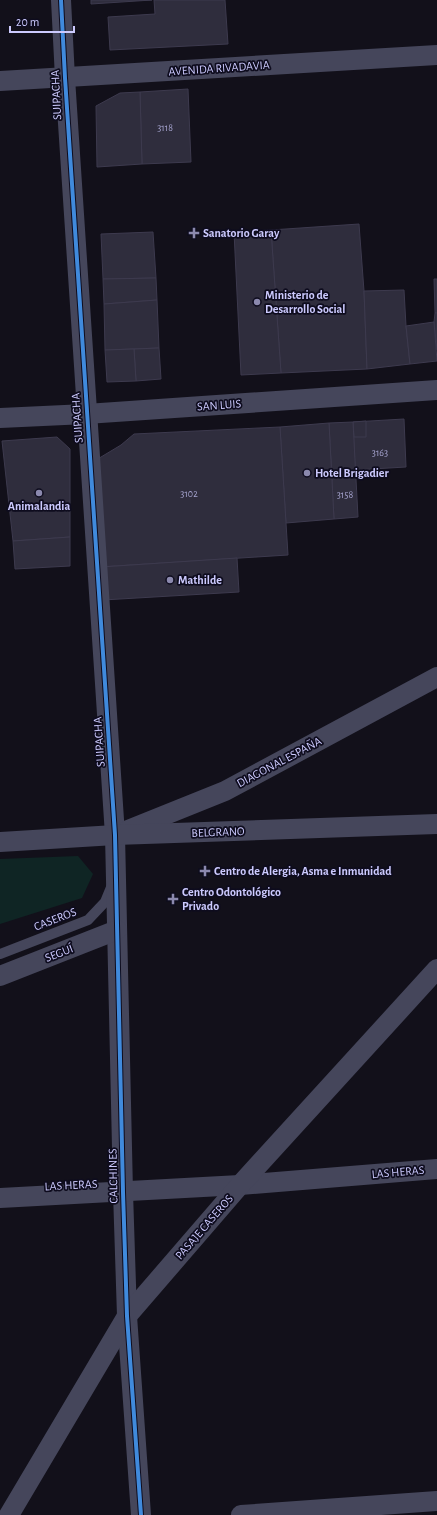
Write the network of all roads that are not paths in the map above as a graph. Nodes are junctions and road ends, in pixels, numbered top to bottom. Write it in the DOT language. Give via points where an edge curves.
graph roads {
  1 [pos="61,0"];
  2 [pos="437,55"];
  3 [pos="65,78"];
  4 [pos="0,81"];
  5 [pos="437,390"];
  6 [pos="86,414"];
  7 [pos="0,418"];
  8 [pos="437,677"];
  9 [pos="437,824"];
  10 [pos="115,835"];
  11 [pos="0,842"];
  12 [pos="116,872"];
  13 [pos="118,930"];
  14 [pos="0,954"];
  15 [pos="437,969"];
  16 [pos="0,976"];
  17 [pos="437,1169"];
  18 [pos="240,1185"];
  19 [pos="123,1192"];
  20 [pos="0,1198"];
  21 [pos="128,1316"];
  22 [pos="437,1501"];
  23 [pos="9,1515"];
  24 [pos="141,1515"];
  25 [pos="241,1515"];
  1 -- 3 [label="street, SUIPACHA"];
  2 -- 3 [label="street, AVENIDA RIVADAVIA"];
  3 -- 4 [label="street, AVENIDA RIVADAVIA"];
  3 -- 6 [label="street, SUIPACHA"];
  5 -- 6 [label="street, SAN LUIS"];
  6 -- 7 [label="street, SAN LUIS"];
  6 -- 10 [label="street, SUIPACHA"];
  8 -- 10 [label="street, DIAGONAL ESPAÑA" via="225,791"];
  9 -- 10 [label="street, BELGRANO"];
  10 -- 11 [label="street, BELGRANO"];
  10 -- 12 [label="street, CALCHINES"];
  12 -- 13 [label="street, CALCHINES"];
  12 -- 14 [label="lane, CASEROS" via="105,902 88,920"];
  13 -- 16 [label="street, SEGUÍ"];
  13 -- 19 [label="street, CALCHINES"];
  15 -- 18 [label="street, PASAJE CASEROS"];
  17 -- 18 [label="street, LAS HERAS"];
  18 -- 19 [label="street, LAS HERAS"];
  18 -- 21 [label="street, PASAJE CASEROS"];
  19 -- 20 [label="street, LAS HERAS"];
  19 -- 21 [label="street, CALCHINES"];
  21 -- 23 [label="street, PASAJE CASEROS"];
  21 -- 24 [label="street, CALCHINES"];
  22 -- 25 [label="street"];
}
